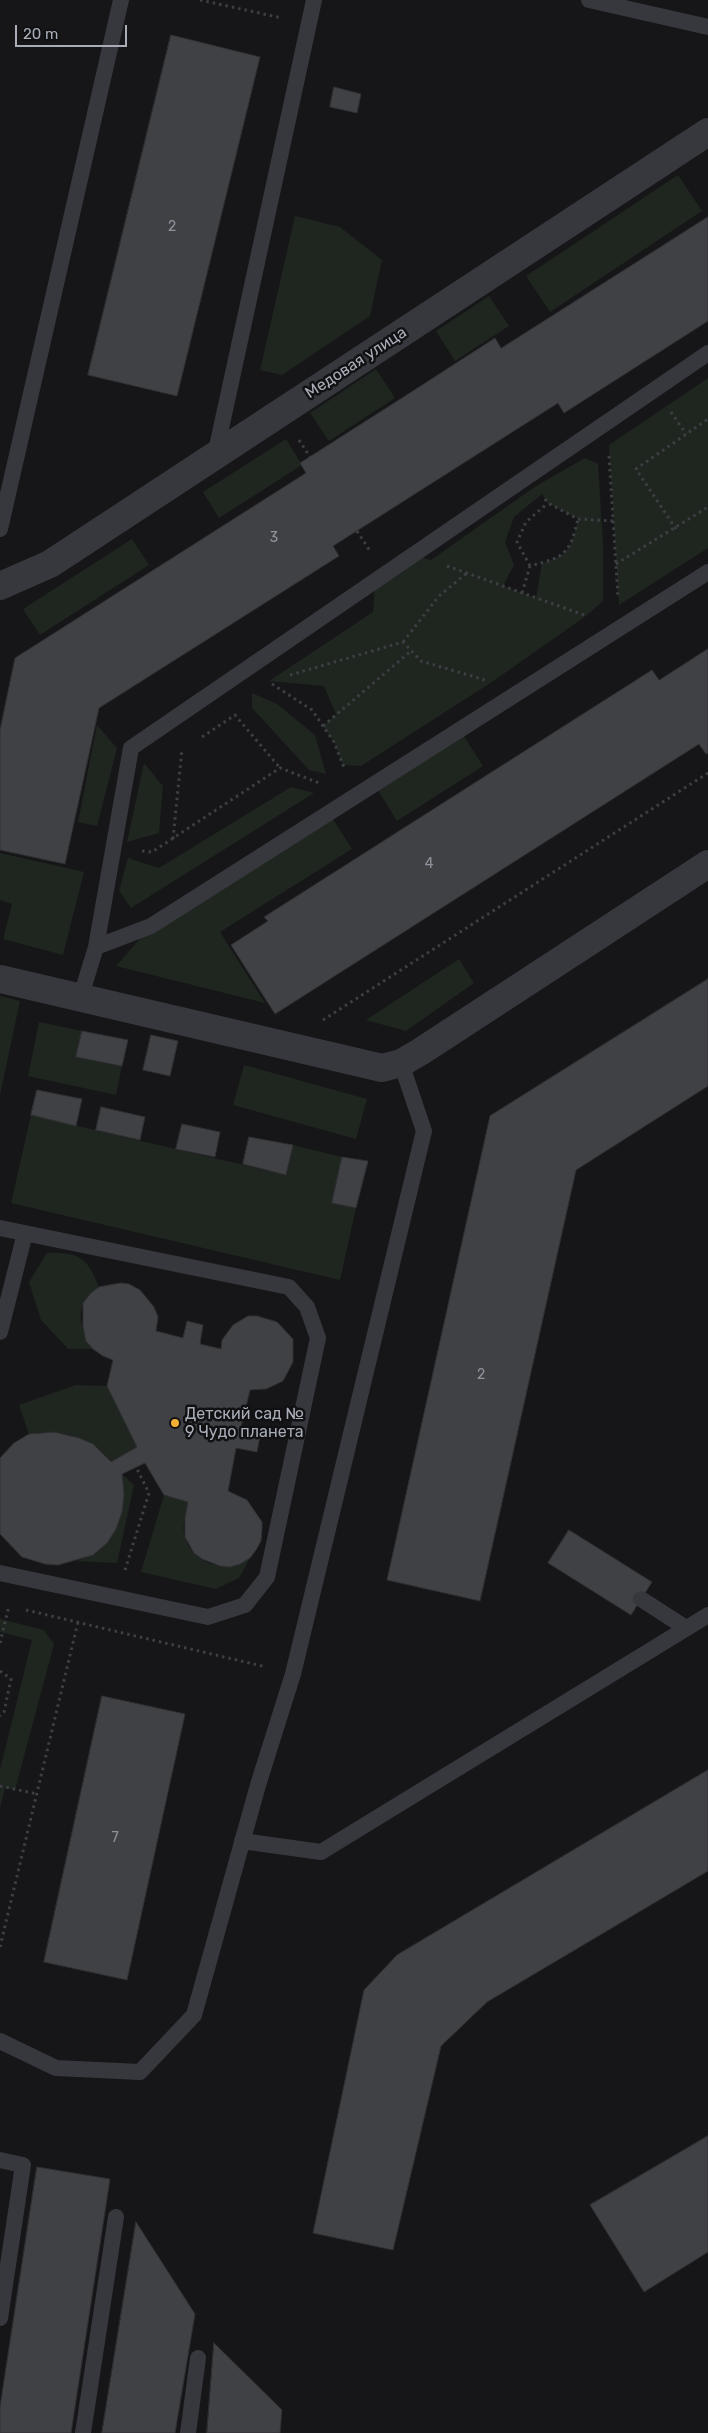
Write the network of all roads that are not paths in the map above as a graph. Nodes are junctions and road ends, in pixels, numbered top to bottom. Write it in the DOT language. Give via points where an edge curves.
graph roads {
  1 [pos="121,0"];
  2 [pos="314,0"];
  3 [pos="589,0"];
  4 [pos="708,27"];
  5 [pos="708,132"];
  6 [pos="708,353"];
  7 [pos="215,456"];
  8 [pos="0,529"];
  9 [pos="708,572"];
  10 [pos="0,586"];
  11 [pos="708,864"];
  12 [pos="96,947"];
  13 [pos="0,979"];
  14 [pos="80,999"];
  15 [pos="401,1063"];
  16 [pos="0,1228"];
  17 [pos="25,1233"];
  18 [pos="0,1332"];
  19 [pos="0,1572"];
  20 [pos="641,1599"];
  21 [pos="708,1614"];
  22 [pos="686,1628"];
  23 [pos="242,1840"];
  24 [pos="0,2041"];
  25 [pos="0,2160"];
  26 [pos="116,2217"];
  27 [pos="0,2318"];
  28 [pos="198,2358"];
  29 [pos="84,2433"];
  30 [pos="188,2433"];
  1 -- 8 [label="lane"];
  2 -- 7 [label="lane"];
  3 -- 4 [label="lane"];
  5 -- 7 [label="street, Медовая улица"];
  6 -- 12 [label="lane" via="131,748"];
  7 -- 10 [label="street, Медовая улица" via="50,564"];
  9 -- 12 [label="lane" via="151,926"];
  11 -- 15 [label="street"];
  12 -- 14 [label="lane"];
  13 -- 14 [label="street"];
  14 -- 15 [label="street" via="382,1068"];
  15 -- 23 [label="lane" via="424,1131 293,1674"];
  16 -- 17 [label="lane"];
  17 -- 18 [label="lane"];
  17 -- 19 [label="lane" via="289,1287 307,1307 318,1338 267,1577 246,1605 208,1616"];
  20 -- 22 [label="lane"];
  21 -- 22 [label="lane"];
  22 -- 23 [label="lane" via="321,1852"];
  23 -- 24 [label="lane" via="194,2015 140,2072 56,2068"];
  25 -- 27 [label="lane" via="23,2165"];
  26 -- 29 [label="lane"];
  28 -- 30 [label="lane"];
}
